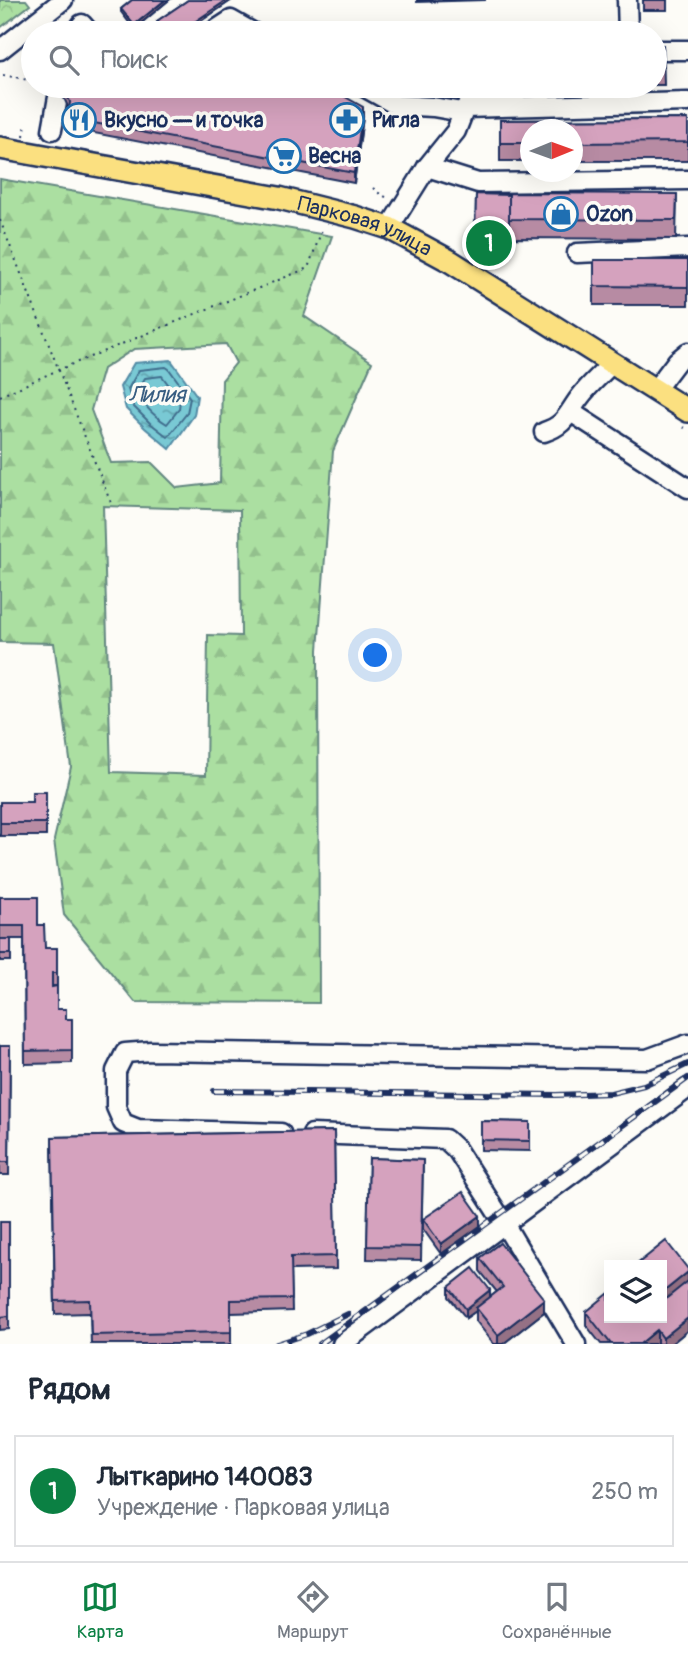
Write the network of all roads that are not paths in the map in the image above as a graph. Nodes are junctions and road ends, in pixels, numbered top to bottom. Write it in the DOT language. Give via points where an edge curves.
graph roads {
  1 [pos="628,0"];
  2 [pos="60,1"];
  3 [pos="36,21"];
  4 [pos="628,21"];
  5 [pos="21,33"];
  6 [pos="0,50"];
  7 [pos="667,50"];
  8 [pos="688,50"];
  9 [pos="58,98"];
  10 [pos="378,98"];
  11 [pos="688,102"];
  12 [pos="459,123"];
  13 [pos="51,130"];
  14 [pos="0,148"];
  15 [pos="427,167"];
  16 [pos="688,180"];
  17 [pos="389,228"];
  18 [pos="688,248"];
  19 [pos="577,253"];
  20 [pos="688,352"];
  21 [pos="612,363"];
  22 [pos="655,390"];
  23 [pos="688,411"];
  24 [pos="571,412"];
  25 [pos="544,432"];
  26 [pos="688,488"];
  27 [pos="688,1044"];
  28 [pos="688,1088"];
  29 [pos="505,1224"];
  30 [pos="342,1344"];
  31 [pos="576,1344"];
  1 -- 4 [label="street"];
  2 -- 3 [label="street"];
  5 -- 6 [label="street"];
  7 -- 8 [label="street"];
  9 -- 13 [label="street"];
  10 -- 12 [label="street" via="397,113"];
  11 -- 12 [label="street" via="466,108"];
  12 -- 15 [label="street"];
  14 -- 17 [label="main road, Парковая улица" via="279,198"];
  15 -- 16 [label="street" via="478,183"];
  15 -- 17 [label="street"];
  17 -- 21 [label="main road, Парковая улица"];
  18 -- 19 [label="street"];
  20 -- 22 [label="street"];
  21 -- 22 [label="main road, Парковая улица"];
  21 -- 24 [label="street"];
  22 -- 23 [label="main road, Парковая улица"];
  24 -- 25 [label="street" via="556,428"];
  24 -- 26 [label="street"];
  27 -- 29 [label="street" via="646,1059 151,1051 125,1053 116,1071 116,1107 123,1123 138,1129 445,1139"];
  28 -- 29 [label="street"];
  29 -- 30 [label="street"];
  29 -- 31 [label="street"];
}
